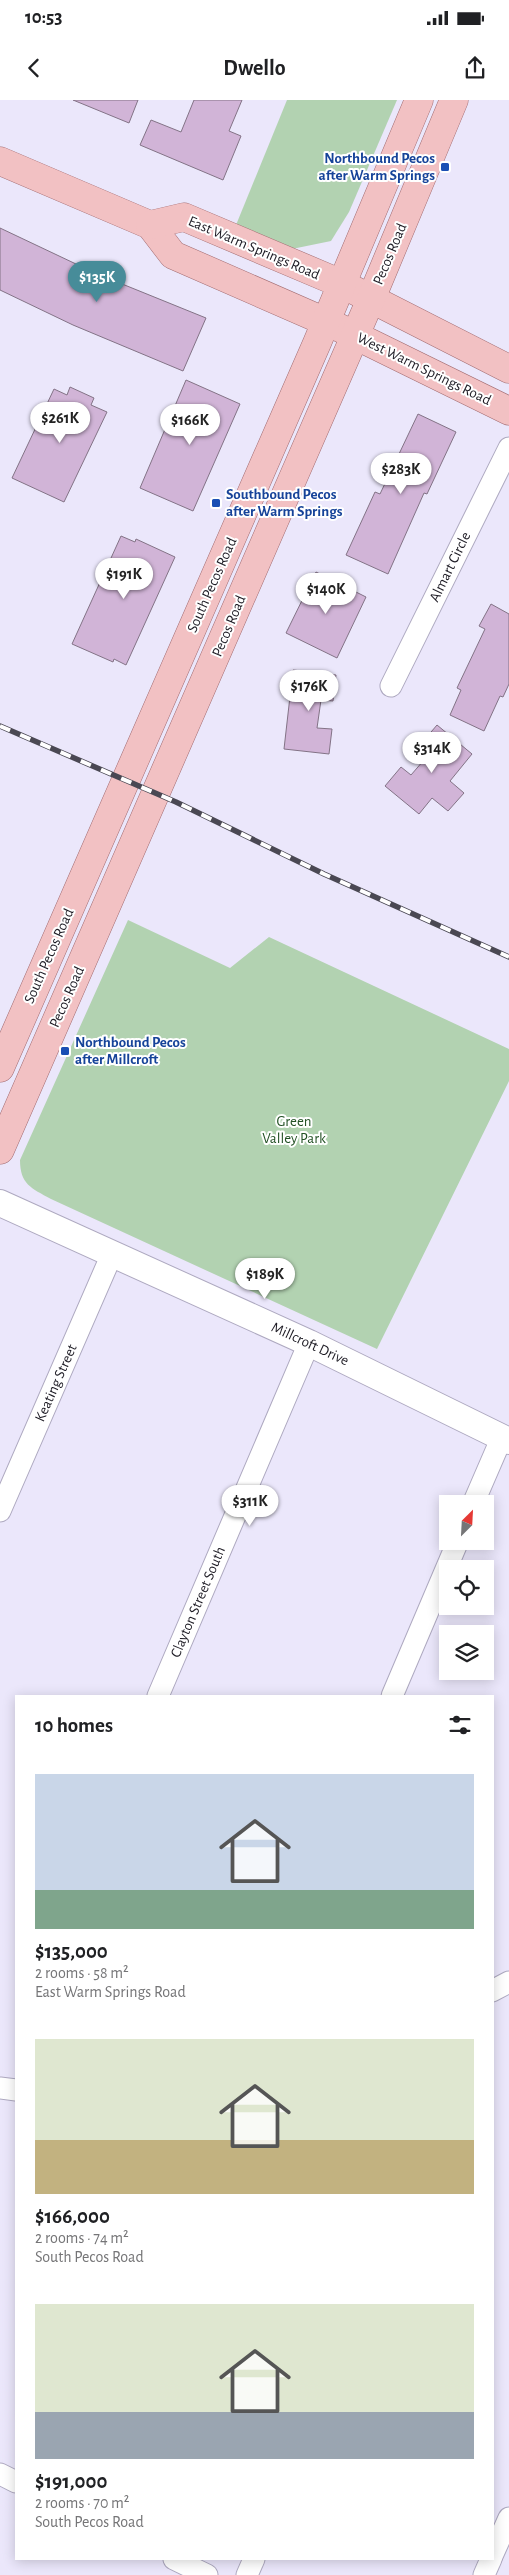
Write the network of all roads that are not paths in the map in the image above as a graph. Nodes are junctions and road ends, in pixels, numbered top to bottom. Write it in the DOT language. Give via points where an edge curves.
graph roads {
  1 [pos="419,100"];
  2 [pos="454,100"];
  3 [pos="0,161"];
  4 [pos="150,225"];
  5 [pos="356,291"];
  6 [pos="340,328"];
  7 [pos="509,369"];
  8 [pos="509,411"];
  9 [pos="509,448"];
  10 [pos="391,686"];
  11 [pos="0,1068"];
  12 [pos="0,1150"];
  13 [pos="0,1203"];
  14 [pos="112,1254"];
  15 [pos="309,1343"];
  16 [pos="505,1439"];
  17 [pos="478,1495"];
  18 [pos="0,1511"];
  19 [pos="454,1550"];
  20 [pos="158,1695"];
  21 [pos="392,1695"];
  22 [pos="509,1982"];
  23 [pos="494,1990"];
  24 [pos="0,2088"];
  25 [pos="15,2090"];
  26 [pos="0,2474"];
  27 [pos="15,2482"];
  28 [pos="509,2518"];
  29 [pos="494,2552"];
  30 [pos="176,2560"];
  31 [pos="254,2560"];
  32 [pos="491,2560"];
  33 [pos="207,2575"];
  34 [pos="247,2575"];
  35 [pos="484,2575"];
  1 -- 5 [label="main road, South Pecos Road"];
  2 -- 5 [label="main road, Pecos Road"];
  3 -- 4 [label="main road"];
  4 -- 5 [label="main road, East Warm Springs Road" via="184,217"];
  4 -- 6 [label="main road" via="173,255"];
  5 -- 6 [label="main road, South Pecos Road"];
  5 -- 7 [label="main road"];
  6 -- 8 [label="main road, West Warm Springs Road"];
  6 -- 11 [label="main road, South Pecos Road"];
  6 -- 12 [label="main road, Pecos Road"];
  9 -- 10 [label="street, Almart Circle"];
  13 -- 14 [label="street, Millcroft Drive"];
  14 -- 15 [label="street, Millcroft Drive"];
  14 -- 18 [label="street, Keating Street"];
  15 -- 16 [label="street, Millcroft Drive"];
  15 -- 20 [label="street, Clayton Street South"];
  16 -- 17 [label="street"];
  19 -- 21 [label="street"];
  22 -- 23 [label="street"];
  24 -- 25 [label="street"];
  26 -- 27 [label="street"];
  28 -- 29 [label="street"];
  30 -- 33 [label="street"];
  31 -- 34 [label="street"];
  32 -- 35 [label="street"];
}
